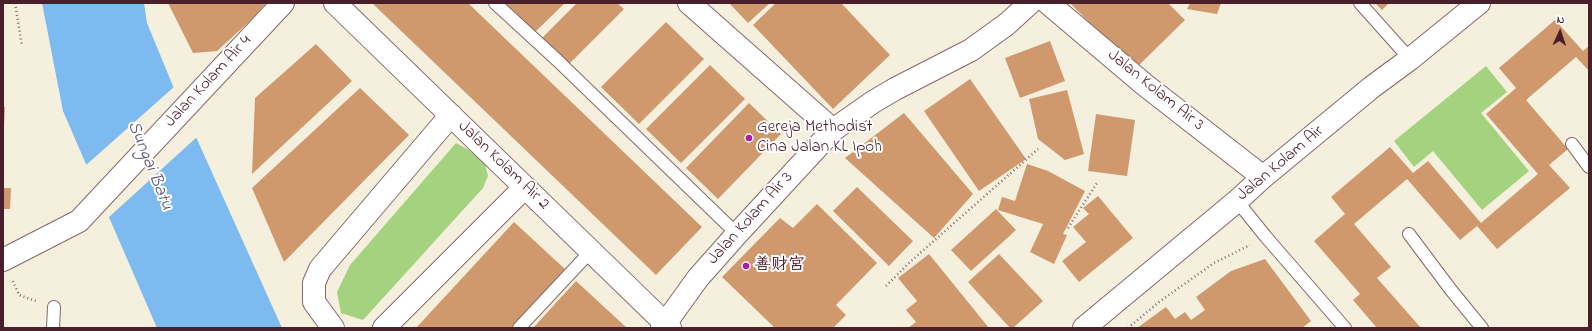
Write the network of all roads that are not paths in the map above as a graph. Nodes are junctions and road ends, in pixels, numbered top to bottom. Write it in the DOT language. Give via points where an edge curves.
graph roads {
  1 [pos="283,3"];
  2 [pos="335,3"];
  3 [pos="495,3"];
  4 [pos="689,3"];
  5 [pos="1030,3"];
  6 [pos="1048,3"];
  7 [pos="1360,3"];
  8 [pos="1479,3"];
  9 [pos="1410,59"];
  10 [pos="451,115"];
  11 [pos="833,130"];
  12 [pos="1572,144"];
  13 [pos="1589,167"];
  14 [pos="1263,176"];
  15 [pos="525,187"];
  16 [pos="1237,201"];
  17 [pos="736,234"];
  18 [pos="1409,234"];
  19 [pos="591,251"];
  20 [pos="3,260"];
  21 [pos="54,307"];
  22 [pos="666,326"];
  23 [pos="53,328"];
  24 [pos="333,328"];
  25 [pos="384,328"];
  26 [pos="519,328"];
  27 [pos="1084,328"];
  28 [pos="1345,328"];
  29 [pos="1482,328"];
  1 -- 20 [label="street, Jalan Kolam Air 4" via="79,221"];
  2 -- 10 [label="street, Jalan Kolam Air 2"];
  3 -- 17 [label="lane"];
  4 -- 11 [label="street"];
  5 -- 11 [label="street, Jalan Kolam Air 3" via="1007,24 971,50 895,88"];
  6 -- 14 [label="street, Jalan Kolam Air 3" via="1145,85"];
  7 -- 9 [label="lane"];
  8 -- 9 [label="street, Jalan Kolam Air"];
  9 -- 14 [label="street, Jalan Kolam Air"];
  10 -- 15 [label="street, Jalan Kolam Air 2"];
  10 -- 24 [label="street" via="320,269 314,283 314,302"];
  11 -- 17 [label="street, Jalan Kolam Air 3"];
  12 -- 13 [label="lane"];
  14 -- 16 [label="street, Jalan Kolam Air"];
  15 -- 19 [label="street, Jalan Kolam Air 2"];
  15 -- 25 [label="street"];
  16 -- 27 [label="street, Jalan Kolam Air"];
  16 -- 28 [label="lane"];
  17 -- 22 [label="street, Jalan Kolam Air 3" via="698,278"];
  18 -- 29 [label="lane"];
  19 -- 22 [label="street, Jalan Kolam Air 2"];
  19 -- 26 [label="lane"];
  21 -- 23 [label="lane"];
}
